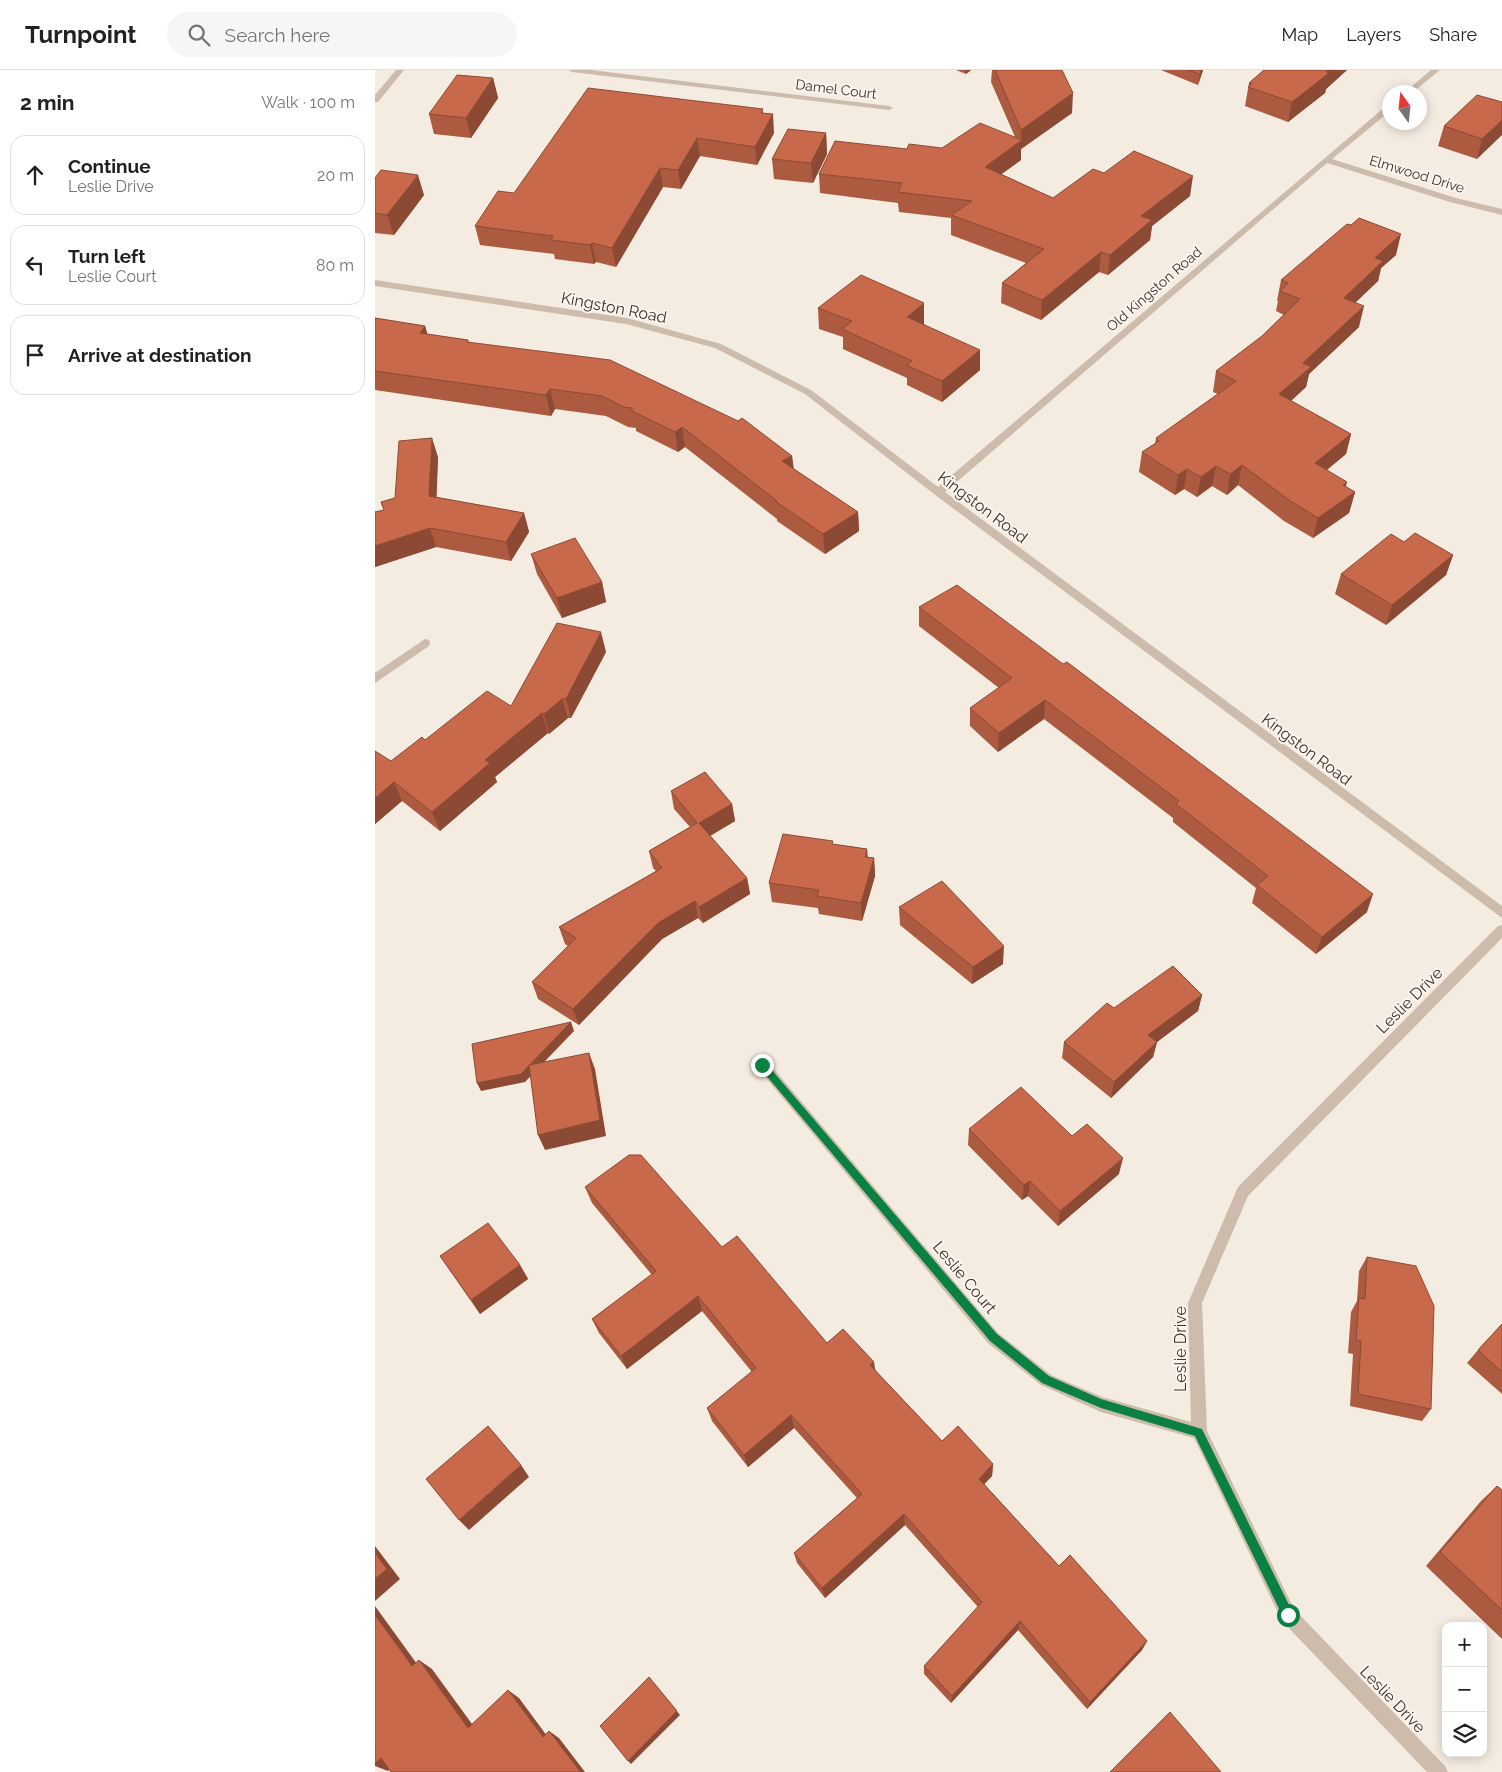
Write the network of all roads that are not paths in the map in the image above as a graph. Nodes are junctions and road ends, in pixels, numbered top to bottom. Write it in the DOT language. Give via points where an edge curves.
graph roads {
  1 [pos="399,70"];
  2 [pos="572,70"];
  3 [pos="1436,70"];
  4 [pos="1418,85"];
  5 [pos="375,100"];
  6 [pos="889,108"];
  7 [pos="1382,114"];
  8 [pos="1325,160"];
  9 [pos="1502,212"];
  10 [pos="375,283"];
  11 [pos="938,492"];
  12 [pos="425,643"];
  13 [pos="375,680"];
  14 [pos="1502,913"];
  15 [pos="1502,930"];
  16 [pos="762,1065"];
  17 [pos="1199,1432"];
  18 [pos="1439,1772"];
  1 -- 5 [label="street"];
  2 -- 6 [label="street, Damel Court"];
  3 -- 4 [label="street"];
  7 -- 8 [label="street, Old Kingston Road"];
  8 -- 9 [label="street, Elmwood Drive"];
  8 -- 11 [label="street, Old Kingston Road"];
  10 -- 11 [label="street, Kingston Road" via="627,321 718,346 808,392"];
  11 -- 14 [label="street, Kingston Road"];
  12 -- 13 [label="street"];
  15 -- 17 [label="street, Leslie Drive" via="1243,1192 1195,1303"];
  16 -- 17 [label="street, Leslie Court" via="993,1338 1045,1380 1101,1404"];
  17 -- 18 [label="street, Leslie Drive" via="1288,1615"];
}
